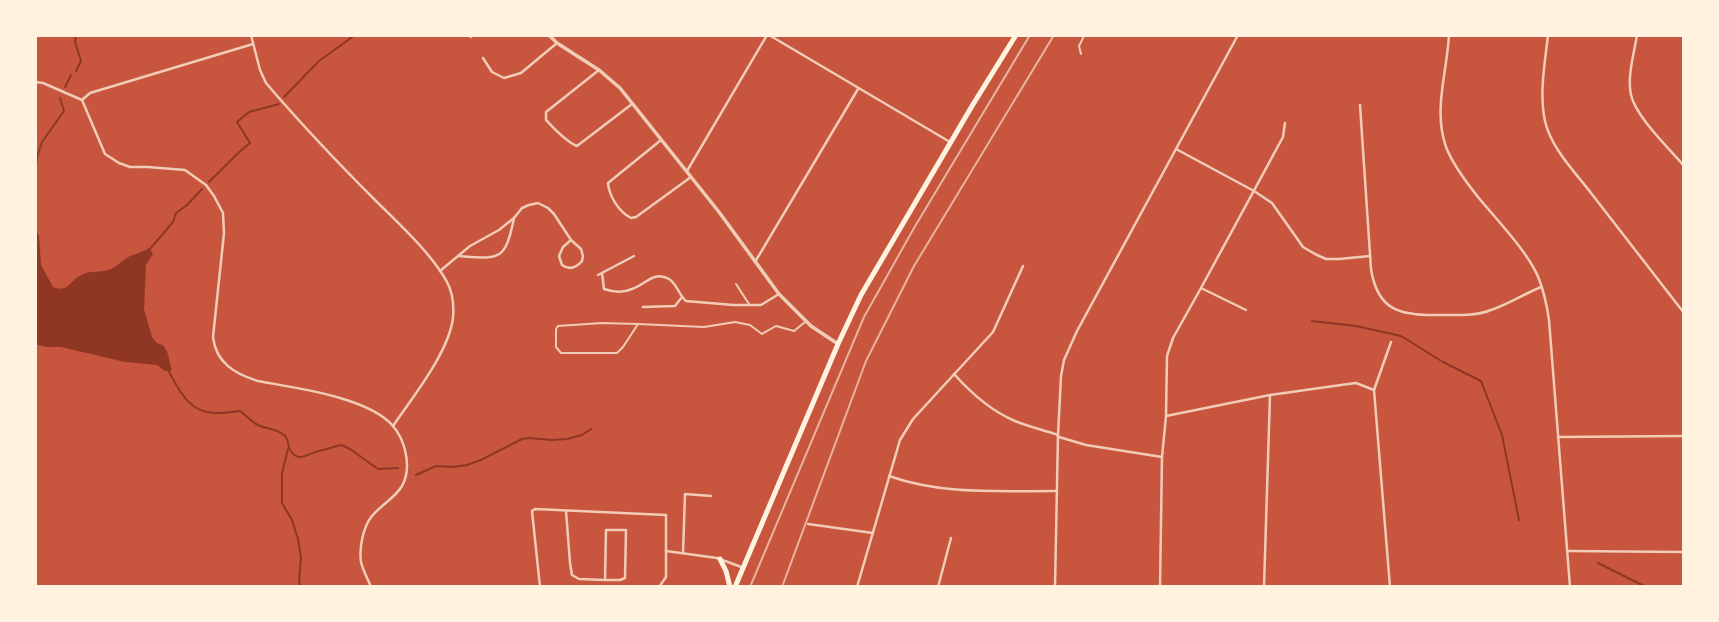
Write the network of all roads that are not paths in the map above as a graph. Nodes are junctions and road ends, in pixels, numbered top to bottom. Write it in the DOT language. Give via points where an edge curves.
graph roads {
  1 [pos="251,35"];
  2 [pos="549,35"];
  3 [pos="768,35"];
  4 [pos="1016,35"];
  5 [pos="1238,35"];
  6 [pos="1450,35"];
  7 [pos="1548,35"];
  8 [pos="1637,35"];
  9 [pos="1084,36"];
  10 [pos="557,43"];
  11 [pos="253,44"];
  12 [pos="1081,54"];
  13 [pos="483,58"];
  14 [pos="599,71"];
  15 [pos="35,82"];
  16 [pos="859,89"];
  17 [pos="82,100"];
  18 [pos="633,102"];
  19 [pos="1360,105"];
  20 [pos="1285,123"];
  21 [pos="662,140"];
  22 [pos="950,142"];
  23 [pos="1176,149"];
  24 [pos="1684,166"];
  25 [pos="687,171"];
  26 [pos="691,177"];
  27 [pos="1254,191"];
  28 [pos="514,218"];
  29 [pos="504,226"];
  30 [pos="511,232"];
  31 [pos="571,240"];
  32 [pos="634,256"];
  33 [pos="1370,256"];
  34 [pos="458,257"];
  35 [pos="755,262"];
  36 [pos="1023,265"];
  37 [pos="440,271"];
  38 [pos="736,284"];
  39 [pos="1541,287"];
  40 [pos="1201,289"];
  41 [pos="779,294"];
  42 [pos="682,297"];
  43 [pos="750,305"];
  44 [pos="643,307"];
  45 [pos="1246,310"];
  46 [pos="1684,313"];
  47 [pos="806,321"];
  48 [pos="638,324"];
  49 [pos="1391,342"];
  50 [pos="838,344"];
  51 [pos="954,373"];
  52 [pos="1374,390"];
  53 [pos="1270,395"];
  54 [pos="1166,416"];
  55 [pos="393,426"];
  56 [pos="1058,436"];
  57 [pos="1684,436"];
  58 [pos="1558,437"];
  59 [pos="1162,457"];
  60 [pos="889,476"];
  61 [pos="1057,491"];
  62 [pos="711,496"];
  63 [pos="566,511"];
  64 [pos="808,524"];
  65 [pos="873,533"];
  66 [pos="951,538"];
  67 [pos="666,551"];
  68 [pos="1567,551"];
  69 [pos="1684,552"];
  70 [pos="683,553"];
  71 [pos="720,559"];
  72 [pos="744,568"];
  73 [pos="606,580"];
  74 [pos="371,587"];
  75 [pos="540,587"];
  76 [pos="659,587"];
  77 [pos="733,587"];
  78 [pos="857,587"];
  79 [pos="938,587"];
  80 [pos="1055,587"];
  81 [pos="1160,587"];
  82 [pos="1264,587"];
  83 [pos="1390,587"];
  84 [pos="1570,587"];
  1 -- 11 [label="street"];
  2 -- 10 [label="street"];
  3 -- 16 [label="street"];
  3 -- 25 [label="street"];
  4 -- 22 [label="highway"];
  5 -- 23 [label="street"];
  6 -- 39 [label="street" via="1440,110 1447,148 1469,186 1524,254"];
  7 -- 46 [label="street" via="1543,101 1548,133"];
  8 -- 24 [label="street" via="1630,85 1634,104"];
  9 -- 12 [label="lane"];
  10 -- 13 [label="street" via="520,73 505,78 492,72"];
  10 -- 14 [label="street"];
  11 -- 17 [label="street" via="90,93"];
  11 -- 37 [label="street" via="267,83"];
  14 -- 18 [label="street"];
  14 -- 18 [label="street" via="546,112 546,120 571,144 577,146"];
  15 -- 17 [label="street"];
  16 -- 22 [label="street"];
  16 -- 35 [label="street"];
  17 -- 55 [label="street" via="105,154 130,167 186,170 206,185 223,213 213,337 224,363 242,376 359,404"];
  18 -- 21 [label="street"];
  19 -- 33 [label="street"];
  20 -- 27 [label="street" via="1283,137"];
  21 -- 25 [label="street"];
  21 -- 26 [label="street" via="608,183 617,205 625,215 636,217"];
  22 -- 50 [label="highway" via="861,295"];
  23 -- 27 [label="street"];
  23 -- 56 [label="street" via="1064,359"];
  25 -- 26 [label="street"];
  26 -- 35 [label="street"];
  27 -- 33 [label="street" via="1272,203 1303,247 1315,254 1326,259"];
  27 -- 40 [label="street"];
  28 -- 29 [label="street"];
  28 -- 30 [label="street"];
  28 -- 31 [label="street" via="522,208 538,204 554,214"];
  29 -- 30 [label="street"];
  29 -- 34 [label="street"];
  30 -- 34 [label="street" via="498,256"];
  31 -- 31 [label="street" via="583,256 580,263 568,268 559,256"];
  32 -- 42 [label="street" via="600,274 604,289 624,292 659,275 673,282"];
  33 -- 39 [label="street" via="1378,292 1401,313 1489,311"];
  34 -- 37 [label="street"];
  35 -- 41 [label="street"];
  36 -- 51 [label="street" via="993,332"];
  37 -- 55 [label="street" via="451,291 449,337"];
  38 -- 43 [label="lane"];
  39 -- 58 [label="street" via="1549,320"];
  40 -- 45 [label="street"];
  40 -- 54 [label="street" via="1167,356"];
  41 -- 43 [label="street" via="761,305"];
  41 -- 47 [label="street"];
  42 -- 43 [label="street" via="686,301"];
  42 -- 44 [label="street" via="675,306"];
  47 -- 48 [label="lane" via="794,331 776,326 762,334 750,325 735,323 704,327"];
  47 -- 50 [label="street"];
  48 -- 48 [label="lane" via="558,326 556,347 561,353 617,353"];
  49 -- 52 [label="street"];
  50 -- 72 [label="highway"];
  51 -- 56 [label="street" via="999,413"];
  51 -- 60 [label="street" via="905,431"];
  52 -- 53 [label="street" via="1356,383"];
  52 -- 83 [label="street"];
  53 -- 54 [label="street"];
  53 -- 82 [label="street"];
  54 -- 59 [label="street"];
  55 -- 74 [label="street" via="405,452 406,475 396,494 365,527 361,562"];
  56 -- 59 [label="street"];
  56 -- 61 [label="street"];
  57 -- 58 [label="street"];
  58 -- 68 [label="street"];
  59 -- 81 [label="street"];
  60 -- 61 [label="street" via="918,485 964,490"];
  60 -- 65 [label="street"];
  61 -- 80 [label="street"];
  62 -- 70 [label="street" via="685,495"];
  63 -- 67 [label="street" via="666,515"];
  63 -- 73 [label="street" via="572,575"];
  63 -- 75 [label="street" via="532,511"];
  64 -- 65 [label="street"];
  65 -- 78 [label="street"];
  66 -- 79 [label="street"];
  67 -- 70 [label="street"];
  67 -- 76 [label="street" via="666,577"];
  68 -- 69 [label="street"];
  68 -- 84 [label="street"];
  70 -- 71 [label="street"];
  71 -- 72 [label="street"];
  71 -- 77 [label="highway"];
  72 -- 77 [label="highway"];
  73 -- 73 [label="street" via="625,578 626,530 606,530"];
}
